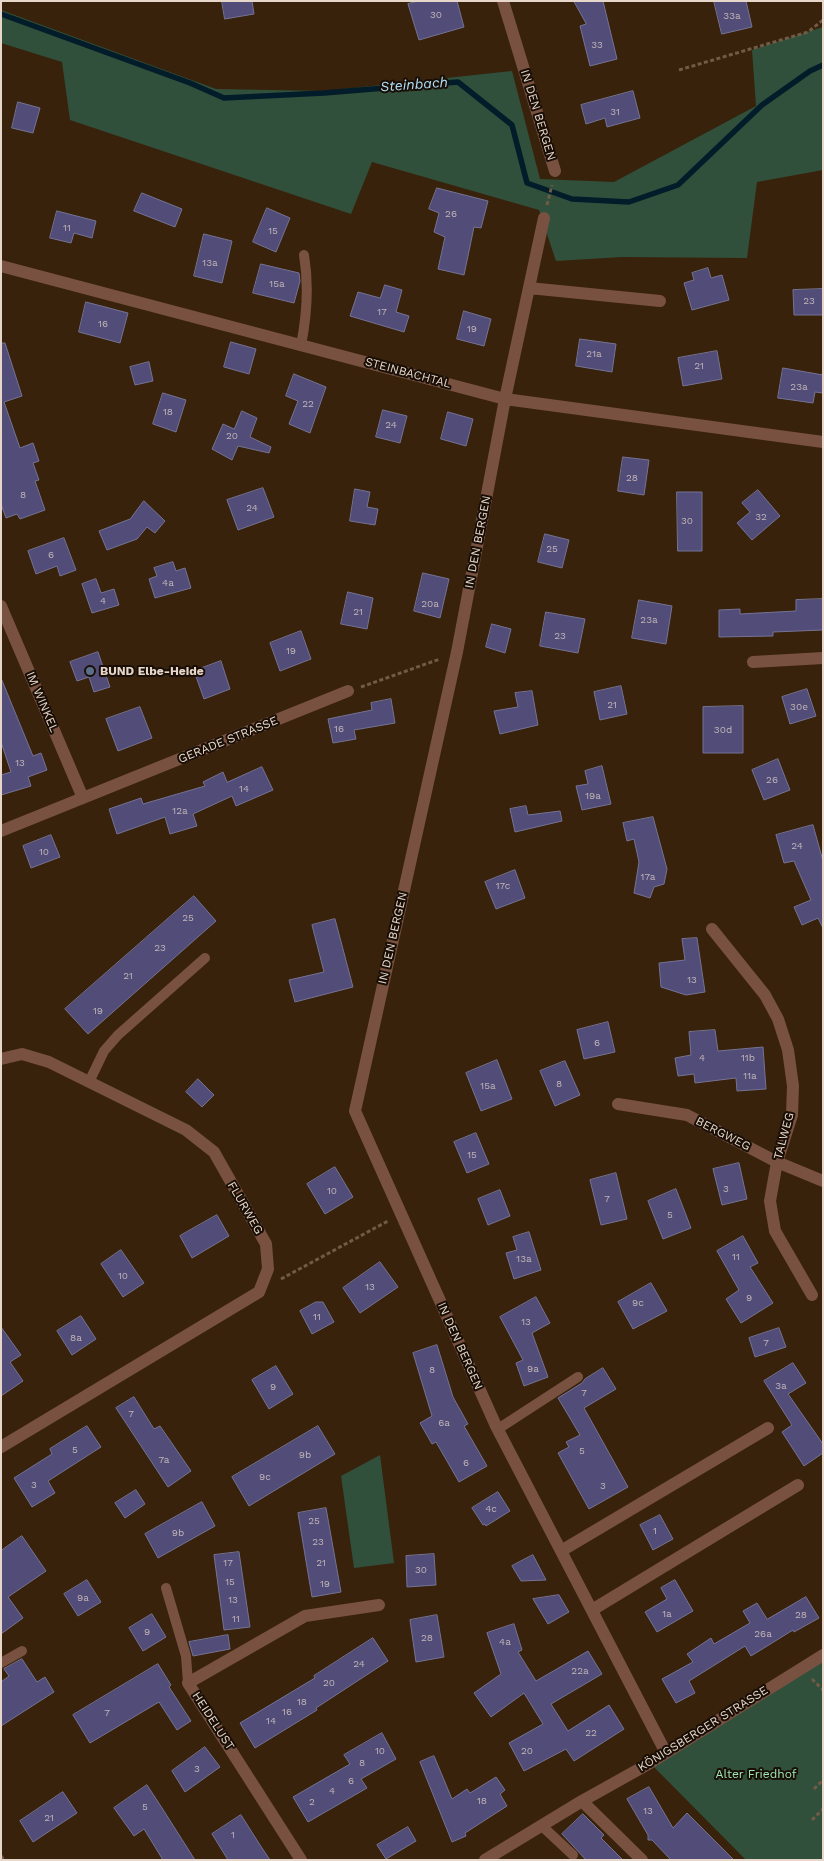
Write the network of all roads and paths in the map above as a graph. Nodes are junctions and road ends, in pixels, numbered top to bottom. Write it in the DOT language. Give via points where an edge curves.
graph roads {
  1 [pos="503,1"];
  2 [pos="823,20"];
  3 [pos="679,70"];
  4 [pos="555,171"];
  5 [pos="544,218"];
  6 [pos="304,255"];
  7 [pos="1,266"];
  8 [pos="529,288"];
  9 [pos="660,301"];
  10 [pos="301,345"];
  11 [pos="505,398"];
  12 [pos="823,442"];
  13 [pos="1,606"];
  14 [pos="457,652"];
  15 [pos="823,658"];
  16 [pos="753,662"];
  17 [pos="348,691"];
  18 [pos="83,798"];
  19 [pos="1,831"];
  20 [pos="712,929"];
  21 [pos="205,958"];
  22 [pos="1,1059"];
  23 [pos="89,1082"];
  24 [pos="618,1104"];
  25 [pos="777,1162"];
  26 [pos="823,1181"];
  27 [pos="401,1214"];
  28 [pos="259,1292"];
  29 [pos="812,1295"];
  30 [pos="578,1377"];
  31 [pos="768,1428"];
  32 [pos="498,1430"];
  33 [pos="1,1447"];
  34 [pos="798,1485"];
  35 [pos="561,1551"];
  36 [pos="166,1588"];
  37 [pos="379,1605"];
  38 [pos="592,1610"];
  39 [pos="22,1651"];
  40 [pos="823,1655"];
  41 [pos="1,1663"];
  42 [pos="188,1683"];
  43 [pos="666,1753"];
  44 [pos="823,1780"];
  45 [pos="814,1789"];
  46 [pos="582,1801"];
  47 [pos="823,1809"];
  48 [pos="812,1820"];
  49 [pos="542,1826"];
  50 [pos="573,1855"];
  51 [pos="1,1856"];
  52 [pos="4,1860"];
  53 [pos="301,1860"];
  54 [pos="486,1860"];
  55 [pos="642,1860"];
  1 -- 4 [label="street, IN DEN BERGEN"];
  2 -- 3 [label="path" via="808,32"];
  4 -- 5 [label="path, IN DEN BERGEN"];
  5 -- 8 [label="street, IN DEN BERGEN"];
  6 -- 10 [label="lane" via="306,300"];
  7 -- 10 [label="street, STEINBACHTAL"];
  8 -- 9 [label="street"];
  8 -- 11 [label="street, IN DEN BERGEN"];
  10 -- 11 [label="street, STEINBACHTAL"];
  11 -- 12 [label="street, STEINBACHTAL"];
  11 -- 14 [label="street, IN DEN BERGEN"];
  13 -- 18 [label="street, IM WINKEL"];
  14 -- 17 [label="path"];
  14 -- 27 [label="street, IN DEN BERGEN" via="355,1111"];
  15 -- 16 [label="street"];
  17 -- 18 [label="street, GERADE STRASSE"];
  18 -- 19 [label="street, GERADE STRASSE"];
  20 -- 25 [label="street, TALWEG" via="764,995 778,1019 788,1050 793,1086 792,1115"];
  21 -- 23 [label="lane" via="118,1035 104,1051"];
  22 -- 23 [label="street, FLURWEG" via="22,1054 49,1062"];
  23 -- 28 [label="street, FLURWEG" via="186,1130 214,1152 266,1244 268,1269"];
  24 -- 25 [label="street, BERGWEG" via="687,1115"];
  25 -- 26 [label="street, BERGWEG"];
  25 -- 29 [label="street, TALWEG" via="770,1201 775,1231"];
  27 -- 28 [label="path"];
  27 -- 32 [label="street, IN DEN BERGEN"];
  28 -- 33 [label="street"];
  30 -- 32 [label="lane"];
  31 -- 35 [label="street"];
  32 -- 35 [label="street, IN DEN BERGEN"];
  34 -- 38 [label="street"];
  35 -- 38 [label="street, IN DEN BERGEN"];
  36 -- 42 [label="lane" via="186,1656"];
  37 -- 42 [label="street, HEIDELUST" via="305,1616"];
  38 -- 43 [label="street, IN DEN BERGEN"];
  39 -- 41 [label="lane"];
  40 -- 43 [label="street, KÖNIGSBERGER STRASSE"];
  42 -- 53 [label="street, HEIDELUST"];
  43 -- 46 [label="street, KÖNIGSBERGER STRASSE"];
  44 -- 45 [label="path"];
  46 -- 49 [label="street, KÖNIGSBERGER STRASSE"];
  46 -- 55 [label="street"];
  47 -- 48 [label="path"];
  49 -- 50 [label="lane"];
  49 -- 54 [label="street, KÖNIGSBERGER STRASSE"];
  51 -- 52 [label="path"];
}
